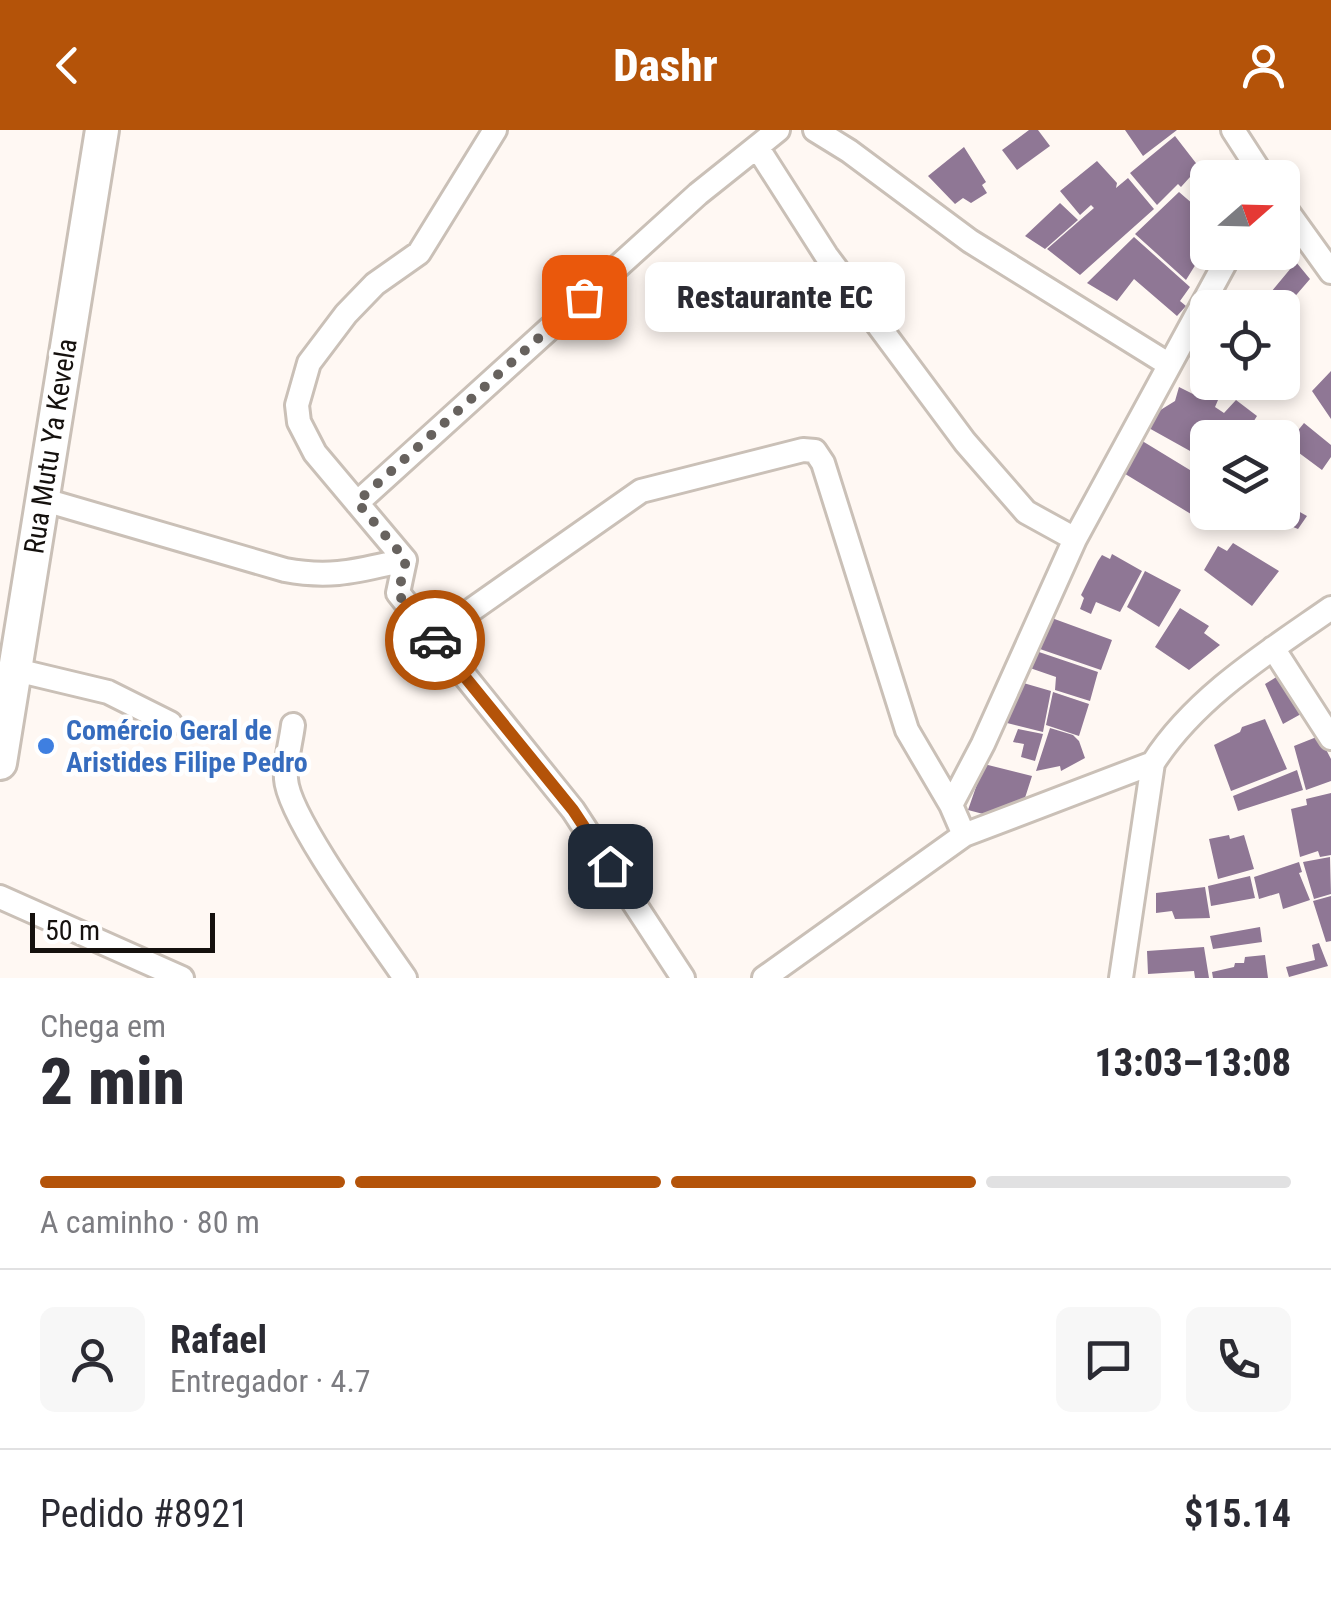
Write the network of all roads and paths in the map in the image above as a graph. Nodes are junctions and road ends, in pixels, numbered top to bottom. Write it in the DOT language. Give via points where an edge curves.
graph roads {
  1 [pos="102,130"];
  2 [pos="495,130"];
  3 [pos="778,130"];
  4 [pos="815,130"];
  5 [pos="1233,130"];
  6 [pos="757,147"];
  7 [pos="1252,160"];
  8 [pos="1300,229"];
  9 [pos="1221,270"];
  10 [pos="1331,272"];
  11 [pos="1168,364"];
  12 [pos="41,498"];
  13 [pos="357,502"];
  14 [pos="1075,540"];
  15 [pos="406,560"];
  16 [pos="1331,608"];
  17 [pos="434,638"];
  18 [pos="1273,648"];
  19 [pos="16,670"];
  20 [pos="170,722"];
  21 [pos="293,725"];
  22 [pos="1331,738"];
  23 [pos="0,763"];
  24 [pos="1153,763"];
  25 [pos="951,805"];
  26 [pos="964,834"];
  27 [pos="0,897"];
  28 [pos="182,978"];
  29 [pos="405,978"];
  30 [pos="683,978"];
  31 [pos="764,978"];
  32 [pos="1120,978"];
  1 -- 12 [label="main road, Rua Mutu Ya Kevela"];
  2 -- 13 [label="street" via="419,253 376,284 308,362 299,422 326,468"];
  3 -- 6 [label="street"];
  4 -- 11 [label="street" via="970,241"];
  5 -- 7 [label="street"];
  6 -- 13 [label="street"];
  6 -- 14 [label="street" via="826,255 965,442 1026,512"];
  8 -- 10 [label="street"];
  9 -- 11 [label="street"];
  11 -- 14 [label="street"];
  12 -- 15 [label="street" via="318,576"];
  12 -- 19 [label="main road, Rua Mutu Ya Kevela"];
  13 -- 15 [label="street"];
  14 -- 25 [label="street"];
  15 -- 17 [label="street" via="398,594"];
  16 -- 18 [label="street"];
  17 -- 25 [label="street" via="641,491 815,451 907,730"];
  17 -- 30 [label="street" via="573,810"];
  18 -- 22 [label="street"];
  18 -- 24 [label="street" via="1198,709"];
  19 -- 20 [label="street" via="108,692"];
  19 -- 23 [label="main road, Rua Mutu Ya Kevela"];
  21 -- 29 [label="street" via="286,782 294,803"];
  24 -- 26 [label="street"];
  24 -- 32 [label="street"];
  25 -- 26 [label="street"];
  26 -- 31 [label="street"];
  27 -- 28 [label="street"];
}
